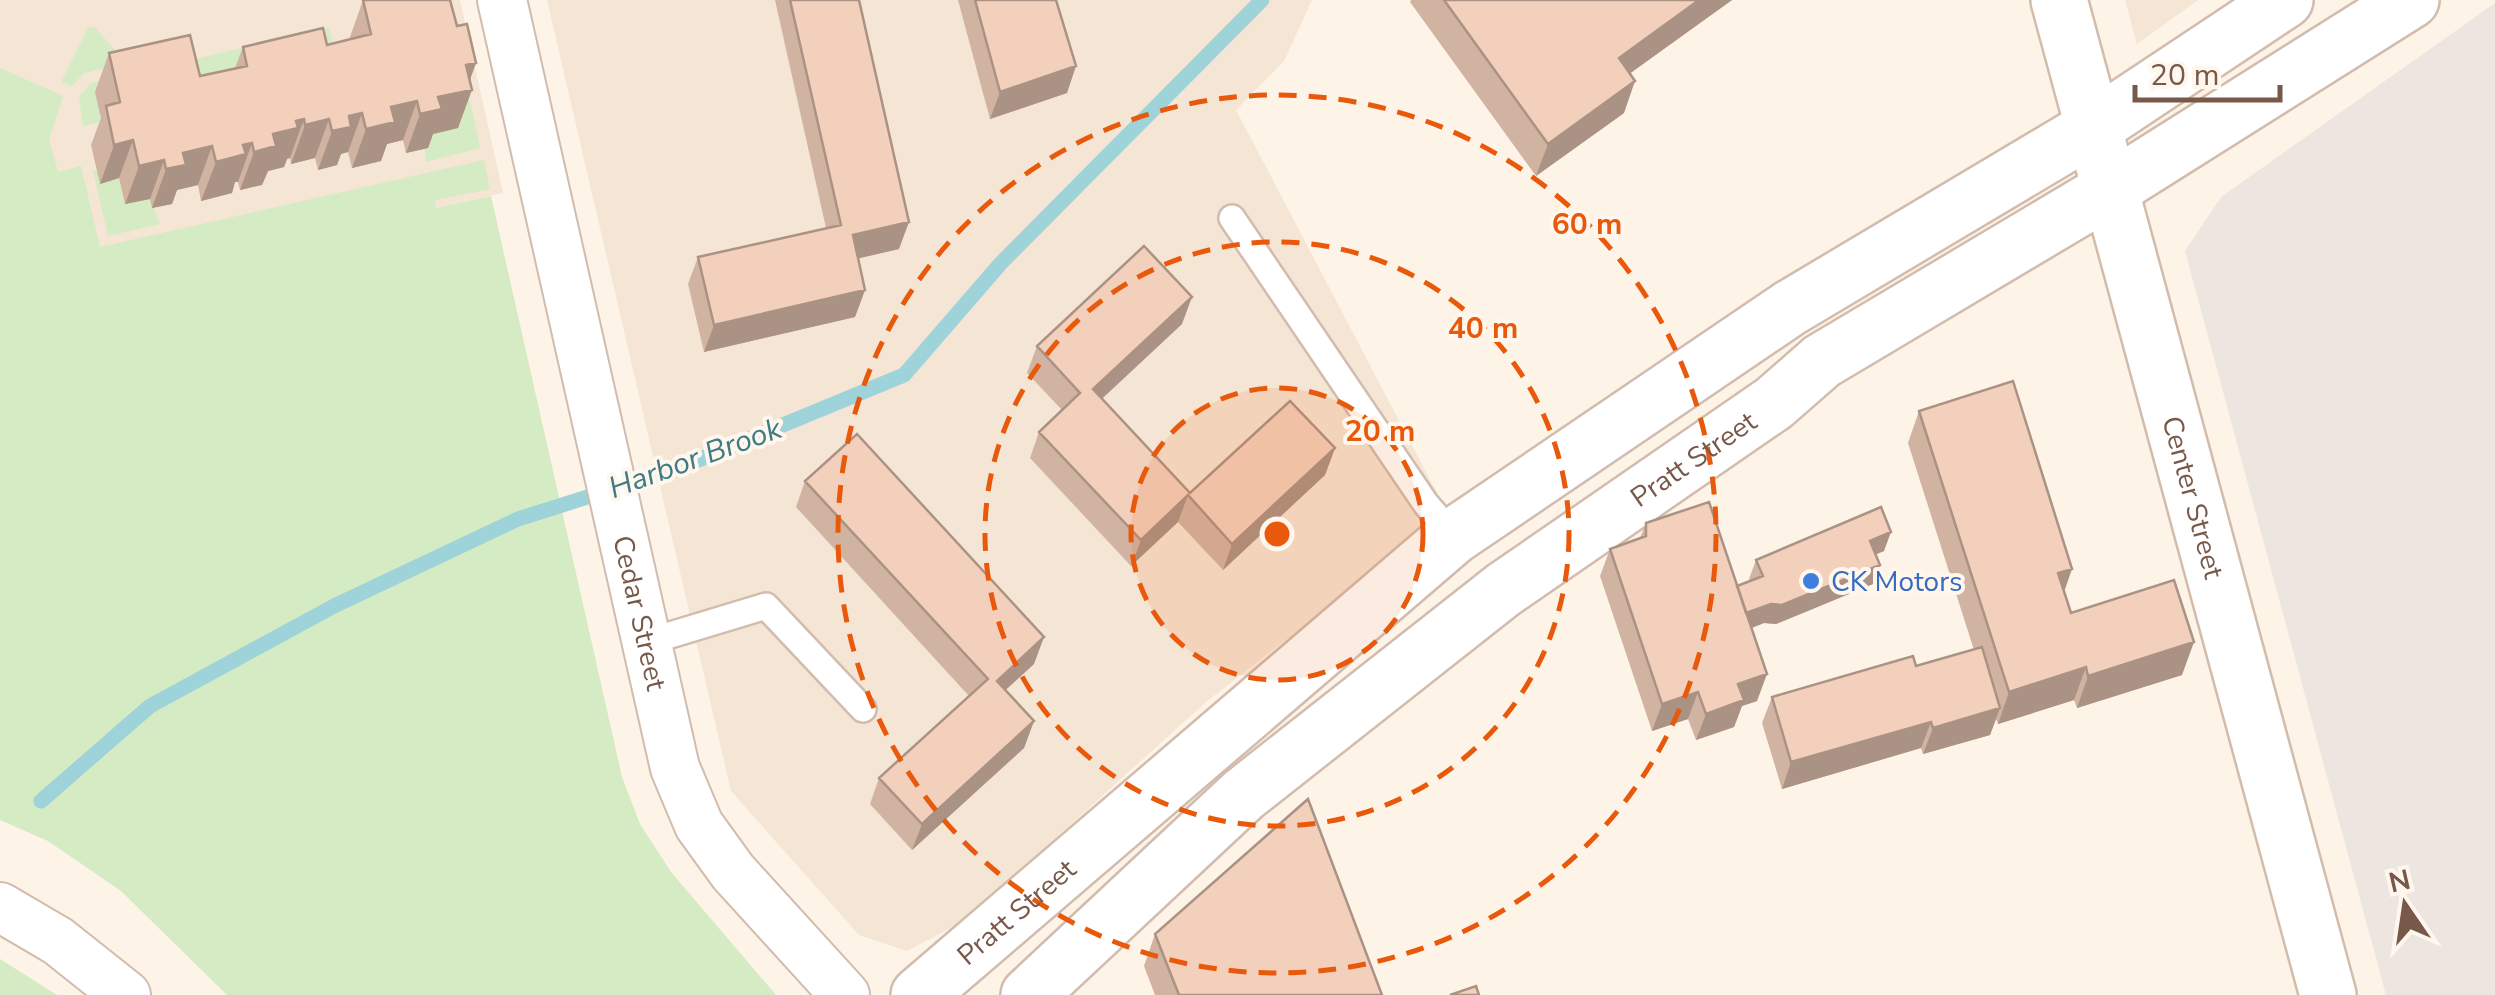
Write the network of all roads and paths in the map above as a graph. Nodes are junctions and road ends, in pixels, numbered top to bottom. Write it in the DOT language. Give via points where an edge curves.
graph roads {
  1 [pos="502,0"];
  2 [pos="2059,0"];
  3 [pos="2286,0"];
  4 [pos="2411,0"];
  5 [pos="2094,126"];
  6 [pos="2111,188"];
  7 [pos="1232,218"];
  8 [pos="1454,536"];
  9 [pos="647,642"];
  10 [pos="863,709"];
  11 [pos="0,908"];
  12 [pos="126,995"];
  13 [pos="845,995"];
  14 [pos="920,995"];
  15 [pos="1029,995"];
  16 [pos="2328,995"];
  1 -- 9 [label="street, Cedar Street"];
  2 -- 5 [label="street, Center Street"];
  3 -- 5 [label="street, Pratt Street"];
  4 -- 6 [label="street, Pratt Street"];
  5 -- 6 [label="street, Center Street"];
  5 -- 8 [label="street, Pratt Street" via="1790,308"];
  6 -- 15 [label="street, Pratt Street" via="1822,361 1774,403 1504,590 1243,796"];
  6 -- 16 [label="street, Center Street"];
  7 -- 8 [label="lane"];
  8 -- 14 [label="street, Pratt Street"];
  9 -- 10 [label="lane" via="766,606"];
  9 -- 13 [label="street, Cedar Street" via="676,768 699,825 732,872"];
  11 -- 12 [label="street" via="58,941"];
}
